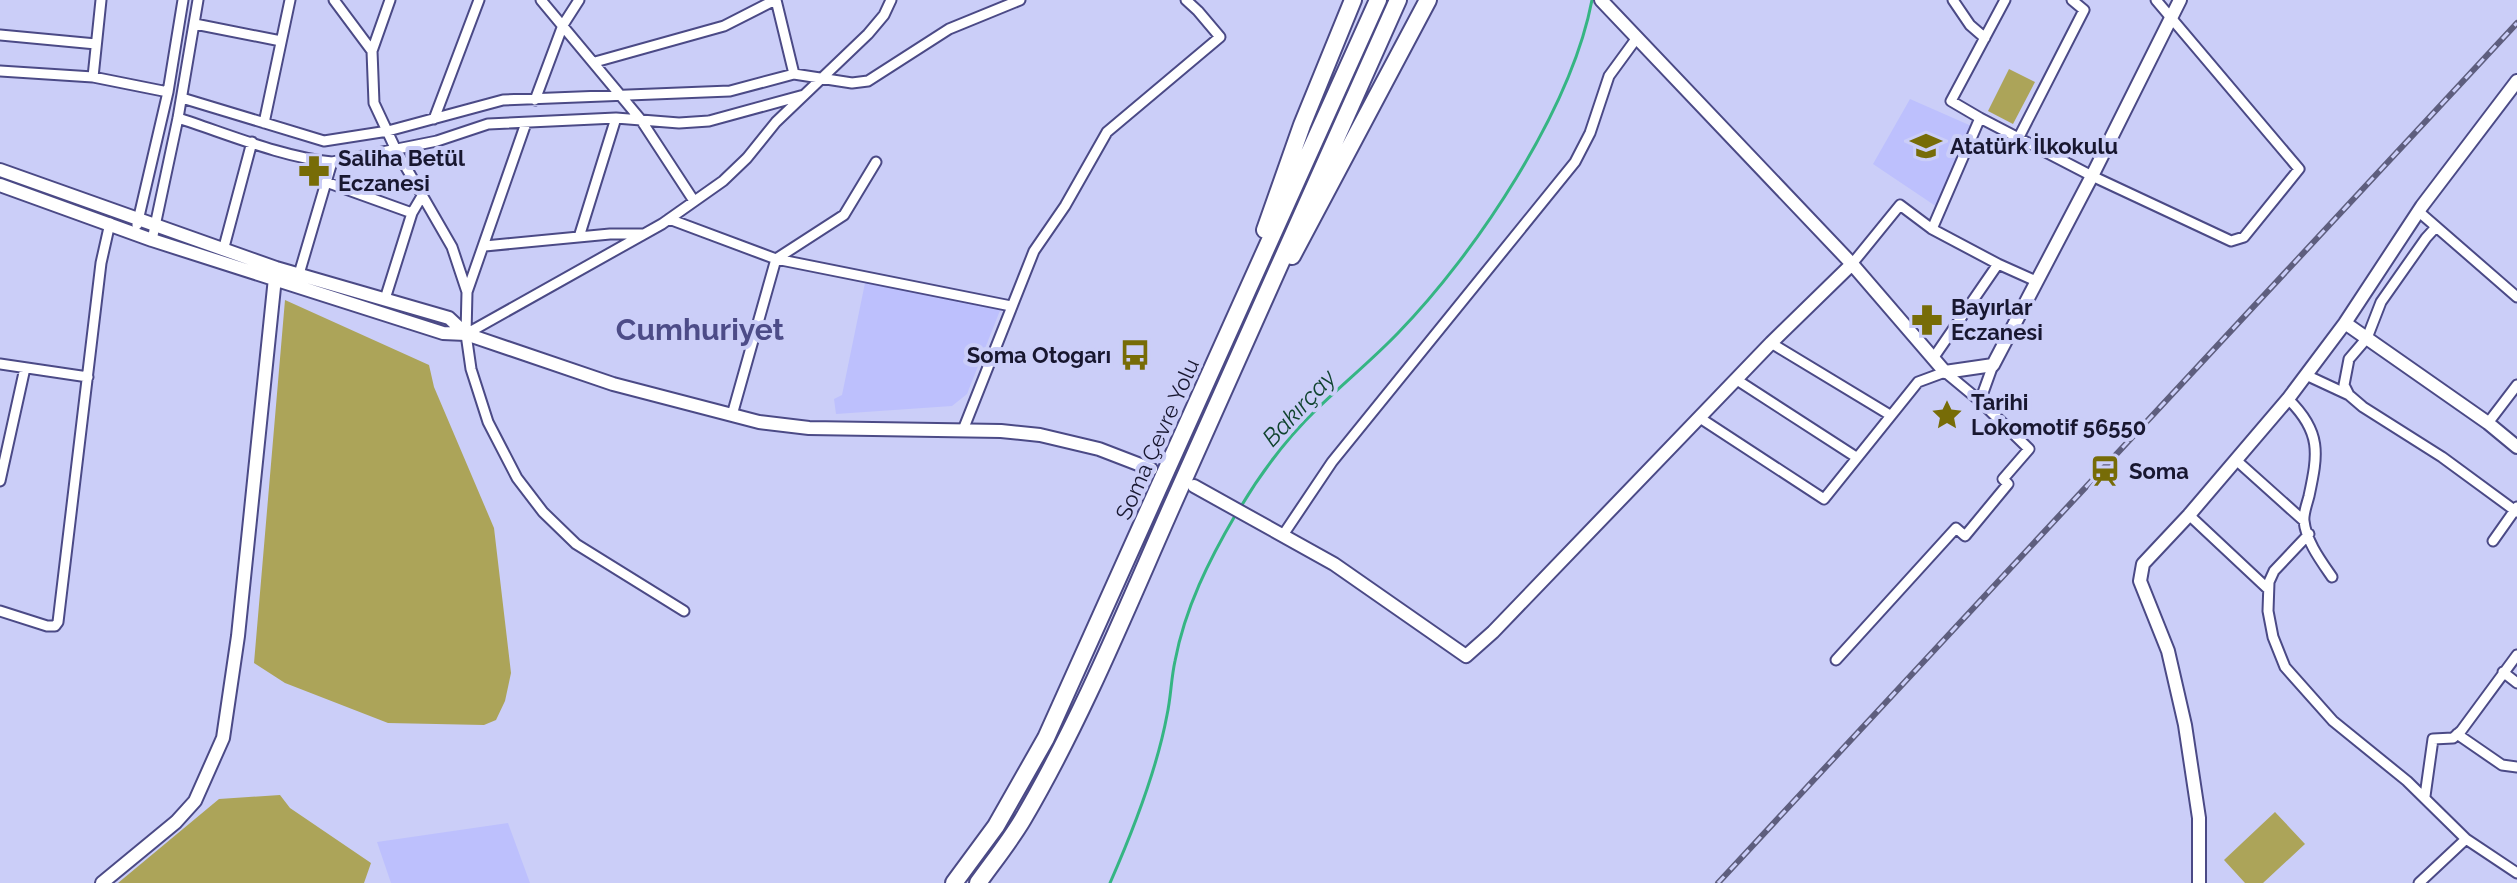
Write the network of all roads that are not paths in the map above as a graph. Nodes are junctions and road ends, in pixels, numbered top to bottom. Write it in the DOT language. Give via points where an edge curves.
graph roads {
  1 [pos="101,0"];
  2 [pos="183,0"];
  3 [pos="198,0"];
  4 [pos="290,0"];
  5 [pos="334,0"];
  6 [pos="390,0"];
  7 [pos="479,0"];
  8 [pos="541,0"];
  9 [pos="579,0"];
  10 [pos="776,0"];
  11 [pos="891,0"];
  12 [pos="1020,0"];
  13 [pos="1186,0"];
  14 [pos="1353,0"];
  15 [pos="1378,0"];
  16 [pos="1398,0"];
  17 [pos="1428,0"];
  18 [pos="1601,0"];
  19 [pos="1953,0"];
  20 [pos="2005,0"];
  21 [pos="2072,0"];
  22 [pos="2089,0"];
  23 [pos="2156,0"];
  24 [pos="2180,0"];
  25 [pos="2084,10"];
  26 [pos="2171,17"];
  27 [pos="195,24"];
  28 [pos="563,25"];
  29 [pos="0,35"];
  30 [pos="1632,36"];
  31 [pos="1985,38"];
  32 [pos="281,41"];
  33 [pos="96,44"];
  34 [pos="372,51"];
  35 [pos="595,62"];
  36 [pos="0,71"];
  37 [pos="794,74"];
  38 [pos="93,77"];
  39 [pos="822,78"];
  40 [pos="2517,81"];
  41 [pos="168,92"];
  42 [pos="804,95"];
  43 [pos="623,96"];
  44 [pos="182,98"];
  45 [pos="535,100"];
  46 [pos="178,118"];
  47 [pos="616,118"];
  48 [pos="1980,118"];
  49 [pos="434,119"];
  50 [pos="641,120"];
  51 [pos="264,123"];
  52 [pos="526,123"];
  53 [pos="388,131"];
  54 [pos="2019,137"];
  55 [pos="252,142"];
  56 [pos="396,150"];
  57 [pos="332,162"];
  58 [pos="876,162"];
  59 [pos="0,170"];
  60 [pos="2092,176"];
  61 [pos="326,182"];
  62 [pos="0,185"];
  63 [pos="422,196"];
  64 [pos="694,201"];
  65 [pos="2418,211"];
  66 [pos="412,213"];
  67 [pos="138,219"];
  68 [pos="669,219"];
  69 [pos="110,223"];
  70 [pos="155,225"];
  71 [pos="2436,227"];
  72 [pos="1932,229"];
  73 [pos="135,233"];
  74 [pos="644,234"];
  75 [pos="579,237"];
  76 [pos="152,240"];
  77 [pos="485,246"];
  78 [pos="224,247"];
  79 [pos="776,259"];
  80 [pos="1852,264"];
  81 [pos="1998,264"];
  82 [pos="275,274"];
  83 [pos="299,274"];
  84 [pos="2036,281"];
  85 [pos="467,292"];
  86 [pos="2517,296"];
  87 [pos="385,299"];
  88 [pos="1011,306"];
  89 [pos="2345,323"];
  90 [pos="466,334"];
  91 [pos="2367,338"];
  92 [pos="1771,343"];
  93 [pos="1224,344"];
  94 [pos="1242,350"];
  95 [pos="1934,357"];
  96 [pos="0,364"];
  97 [pos="1993,365"];
  98 [pos="25,368"];
  99 [pos="1945,372"];
  100 [pos="2306,375"];
  101 [pos="88,377"];
  102 [pos="1737,380"];
  103 [pos="2517,385"];
  104 [pos="2349,395"];
  105 [pos="2288,399"];
  106 [pos="1980,401"];
  107 [pos="732,415"];
  108 [pos="1890,415"];
  109 [pos="1700,418"];
  110 [pos="2488,423"];
  111 [pos="963,430"];
  112 [pos="2517,447"];
  113 [pos="1856,457"];
  114 [pos="2236,460"];
  115 [pos="1151,469"];
  116 [pos="0,481"];
  117 [pos="1199,489"];
  118 [pos="2516,510"];
  119 [pos="2189,515"];
  120 [pos="2304,521"];
  121 [pos="2309,534"];
  122 [pos="1283,535"];
  123 [pos="2493,541"];
  124 [pos="2332,577"];
  125 [pos="2268,589"];
  126 [pos="0,611"];
  127 [pos="684,611"];
  128 [pos="2517,655"];
  129 [pos="1836,660"];
  130 [pos="2503,672"];
  131 [pos="2517,683"];
  132 [pos="2457,734"];
  133 [pos="2517,767"];
  134 [pos="2425,796"];
  135 [pos="2466,839"];
  136 [pos="2517,873"];
  137 [pos="102,883"];
  138 [pos="954,883"];
  139 [pos="978,883"];
  140 [pos="2199,883"];
  141 [pos="2419,883"];
  1 -- 33 [label="street"];
  2 -- 41 [label="street"];
  3 -- 27 [label="street"];
  4 -- 32 [label="street"];
  5 -- 34 [label="street"];
  6 -- 34 [label="street"];
  7 -- 49 [label="street"];
  8 -- 28 [label="street"];
  9 -- 28 [label="street"];
  10 -- 35 [label="street" via="724,26"];
  10 -- 37 [label="street"];
  11 -- 39 [label="street" via="868,34"];
  12 -- 39 [label="street" via="949,29 868,81"];
  13 -- 88 [label="street" via="1220,37 1107,132 1039,243"];
  14 -- 93 [label="highway"];
  15 -- 93 [label="highway, Soma Çevre Yolu"];
  16 -- 94 [label="highway, Soma Çevre Yolu"];
  17 -- 94 [label="highway"];
  18 -- 30 [label="main road"];
  19 -- 31 [label="street"];
  20 -- 31 [label="street"];
  21 -- 25 [label="street"];
  22 -- 25 [label="street"];
  23 -- 26 [label="street"];
  24 -- 26 [label="main road"];
  25 -- 54 [label="street"];
  26 -- 60 [label="main road"];
  26 -- 60 [label="street" via="2299,169 2244,237 2231,241"];
  27 -- 32 [label="street"];
  27 -- 44 [label="street"];
  28 -- 35 [label="street"];
  28 -- 45 [label="street"];
  29 -- 33 [label="street"];
  30 -- 80 [label="main road"];
  30 -- 122 [label="street" via="1609,76 1575,162 1332,462"];
  31 -- 48 [label="street" via="1951,101"];
  32 -- 51 [label="street"];
  33 -- 38 [label="street"];
  34 -- 53 [label="street" via="374,103"];
  35 -- 43 [label="street"];
  36 -- 38 [label="street"];
  37 -- 39 [label="street"];
  37 -- 43 [label="street" via="730,91"];
  38 -- 41 [label="street"];
  39 -- 42 [label="street"];
  40 -- 65 [label="main road"];
  41 -- 67 [label="street"];
  42 -- 50 [label="street" via="709,121"];
  42 -- 64 [label="street" via="747,158"];
  43 -- 45 [label="street"];
  43 -- 50 [label="street"];
  44 -- 46 [label="street"];
  44 -- 51 [label="street"];
  45 -- 49 [label="street" via="503,100"];
  46 -- 55 [label="street"];
  46 -- 70 [label="street"];
  47 -- 50 [label="street"];
  47 -- 52 [label="street"];
  47 -- 75 [label="street"];
  48 -- 54 [label="street"];
  48 -- 72 [label="street"];
  49 -- 53 [label="street"];
  50 -- 64 [label="street"];
  51 -- 53 [label="street" via="324,141"];
  52 -- 56 [label="street" via="488,124"];
  52 -- 77 [label="street"];
  53 -- 56 [label="street"];
  54 -- 60 [label="street"];
  55 -- 57 [label="street"];
  55 -- 78 [label="street"];
  56 -- 57 [label="street"];
  56 -- 63 [label="street"];
  57 -- 61 [label="street"];
  58 -- 79 [label="street" via="844,215"];
  59 -- 67 [label="main road"];
  60 -- 84 [label="main road"];
  61 -- 66 [label="street"];
  61 -- 83 [label="street"];
  62 -- 69 [label="main road"];
  63 -- 66 [label="street"];
  63 -- 85 [label="street" via="452,247"];
  64 -- 68 [label="street"];
  65 -- 71 [label="street"];
  65 -- 89 [label="main road"];
  66 -- 87 [label="street"];
  67 -- 70 [label="main road"];
  67 -- 73 [label="street"];
  68 -- 74 [label="street"];
  68 -- 79 [label="street"];
  69 -- 73 [label="main road"];
  69 -- 101 [label="street"];
  70 -- 76 [label="street"];
  70 -- 78 [label="main road"];
  71 -- 86 [label="street"];
  71 -- 91 [label="street" via="2381,302"];
  72 -- 80 [label="street" via="1900,205"];
  72 -- 81 [label="street"];
  73 -- 76 [label="main road"];
  74 -- 75 [label="street"];
  74 -- 90 [label="street"];
  75 -- 77 [label="street"];
  76 -- 82 [label="main road"];
  77 -- 85 [label="street"];
  78 -- 82 [label="main road"];
  79 -- 88 [label="street"];
  79 -- 107 [label="street"];
  80 -- 92 [label="main road"];
  80 -- 95 [label="main road"];
  81 -- 84 [label="street"];
  81 -- 95 [label="street"];
  82 -- 83 [label="main road"];
  82 -- 90 [label="main road" via="443,333"];
  82 -- 137 [label="main road" via="223,738 195,801"];
  83 -- 87 [label="main road"];
  84 -- 97 [label="main road"];
  85 -- 90 [label="street"];
  87 -- 90 [label="main road" via="449,318"];
  88 -- 111 [label="street"];
  89 -- 91 [label="main road"];
  89 -- 100 [label="main road"];
  90 -- 107 [label="main road" via="613,384"];
  90 -- 127 [label="street" via="488,422 517,478 543,512 576,544"];
  91 -- 104 [label="street" via="2349,359 2344,385"];
  91 -- 110 [label="main road"];
  92 -- 102 [label="main road"];
  92 -- 108 [label="street"];
  93 -- 138 [label="highway, Soma Çevre Yolu" via="1046,738 996,826"];
  94 -- 139 [label="highway, Soma Çevre Yolu" via="1049,772"];
  95 -- 99 [label="main road"];
  96 -- 98 [label="street"];
  97 -- 99 [label="main road"];
  97 -- 106 [label="street"];
  98 -- 101 [label="street"];
  98 -- 116 [label="street"];
  99 -- 106 [label="street"];
  99 -- 108 [label="street" via="1918,382"];
  100 -- 104 [label="street"];
  100 -- 105 [label="main road"];
  101 -- 126 [label="street" via="58,622 47,626"];
  102 -- 109 [label="main road"];
  102 -- 113 [label="street"];
  103 -- 110 [label="street"];
  104 -- 118 [label="street"];
  105 -- 114 [label="main road"];
  105 -- 120 [label="street" via="2307,420 2317,448"];
  106 -- 129 [label="street" via="2029,449 1965,536 1956,528"];
  107 -- 111 [label="main road" via="809,428"];
  108 -- 113 [label="street"];
  109 -- 113 [label="street" via="1824,499"];
  109 -- 122 [label="main road" via="1466,656"];
  110 -- 112 [label="main road"];
  111 -- 115 [label="main road" via="1051,437"];
  114 -- 119 [label="main road"];
  114 -- 120 [label="street"];
  117 -- 122 [label="main road"];
  118 -- 123 [label="street"];
  119 -- 125 [label="street"];
  119 -- 140 [label="main road" via="2143,564 2140,581 2168,651 2185,725 2199,818"];
  120 -- 121 [label="street"];
  121 -- 124 [label="street"];
  121 -- 125 [label="street" via="2274,571"];
  125 -- 134 [label="street" via="2273,637 2296,682 2333,721"];
  128 -- 130 [label="street"];
  130 -- 131 [label="street"];
  130 -- 132 [label="street"];
  132 -- 133 [label="street" via="2502,765"];
  132 -- 134 [label="street" via="2433,739"];
  134 -- 135 [label="street"];
  135 -- 136 [label="street"];
  135 -- 141 [label="street"];
}
